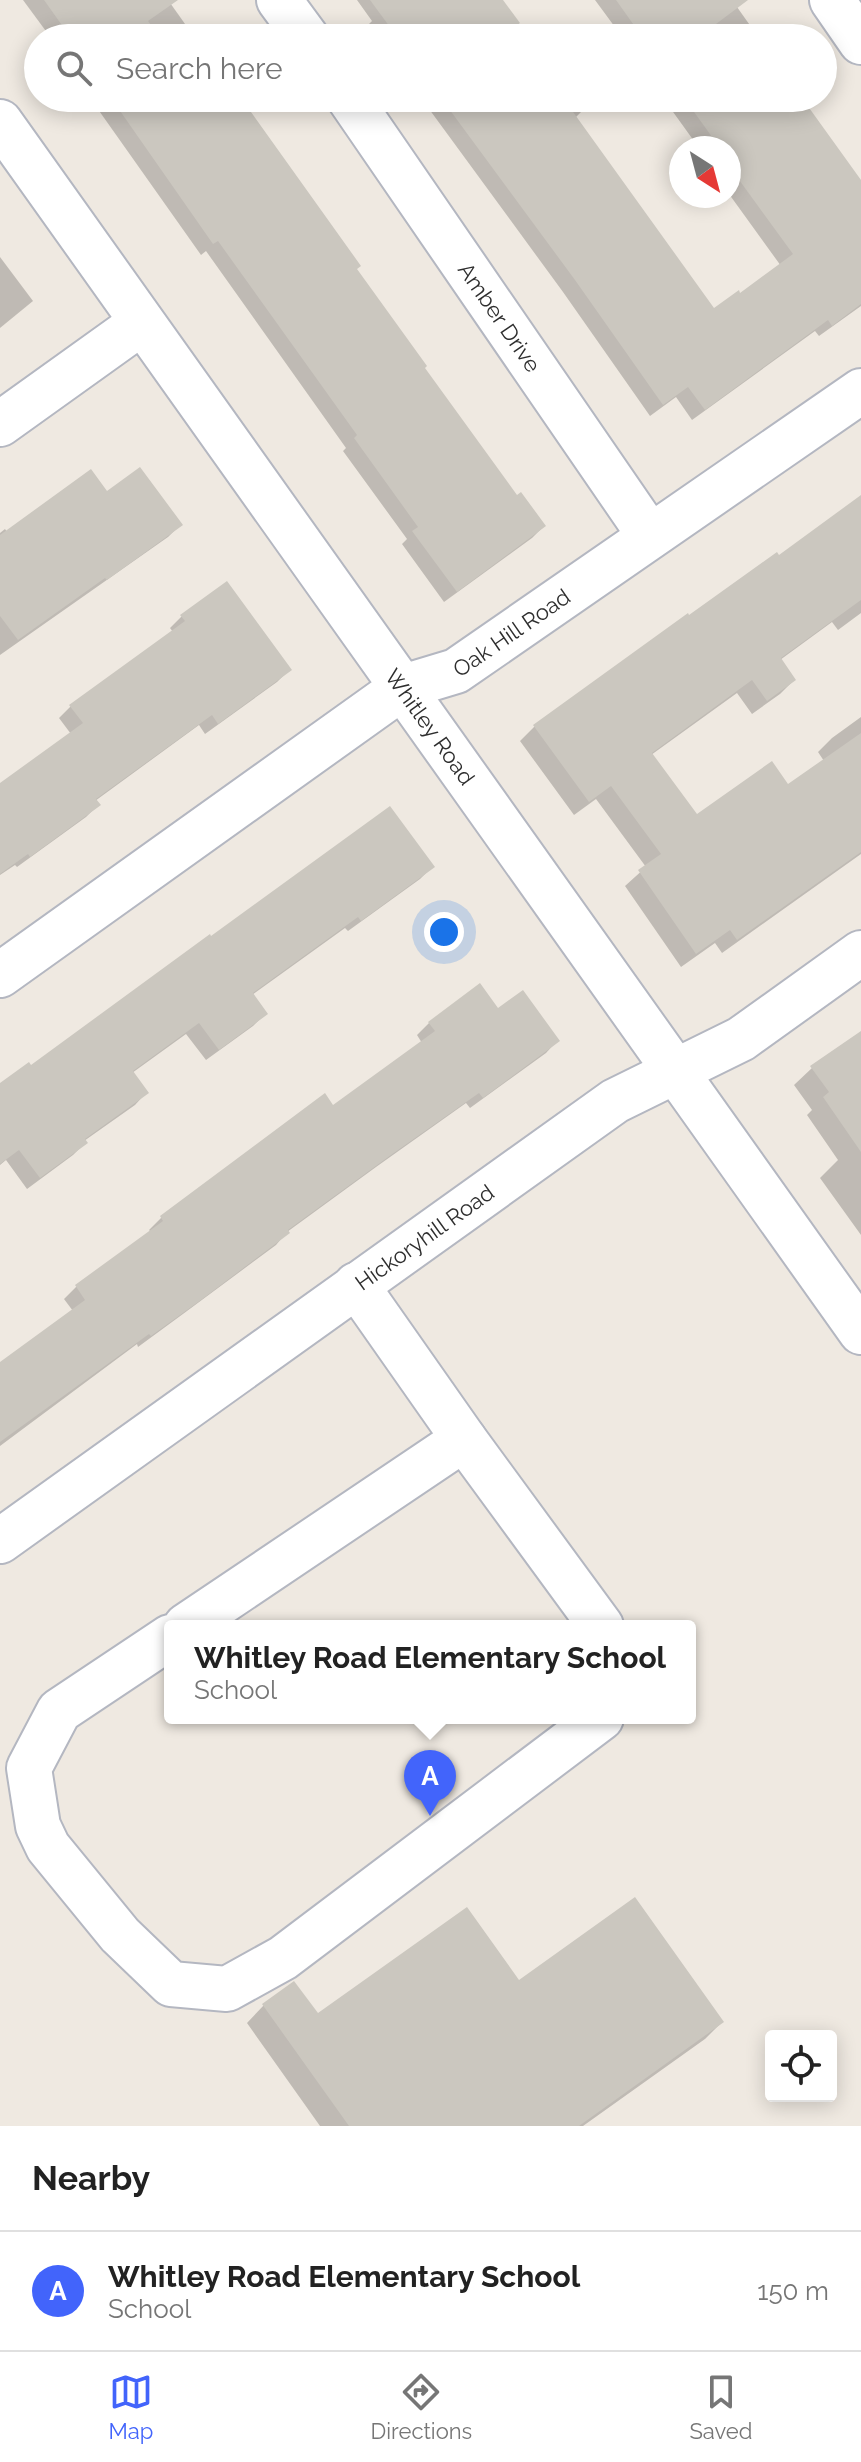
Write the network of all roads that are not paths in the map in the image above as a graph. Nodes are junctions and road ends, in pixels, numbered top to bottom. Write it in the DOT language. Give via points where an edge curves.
graph roads {
  1 [pos="279,0"];
  2 [pos="832,0"];
  3 [pos="297,24"];
  4 [pos="861,42"];
  5 [pos="359,112"];
  6 [pos="0,122"];
  7 [pos="141,323"];
  8 [pos="861,391"];
  9 [pos="0,424"];
  10 [pos="650,536"];
  11 [pos="403,687"];
  12 [pos="861,953"];
  13 [pos="0,975"];
  14 [pos="678,1071"];
  15 [pos="356,1285"];
  16 [pos="861,1332"];
  17 [pos="464,1439"];
  18 [pos="0,1541"];
  19 [pos="195,1620"];
  20 [pos="597,1620"];
  21 [pos="164,1641"];
  22 [pos="593,1724"];
  1 -- 3 [label="street"];
  2 -- 4 [label="street"];
  5 -- 10 [label="street, Amber Drive"];
  6 -- 7 [label="street, Whitley Road"];
  7 -- 9 [label="street"];
  7 -- 11 [label="street, Whitley Road"];
  8 -- 10 [label="street, Oak Hill Road"];
  10 -- 11 [label="street, Oak Hill Road" via="456,671"];
  11 -- 13 [label="street, Oak Hill Road"];
  11 -- 14 [label="street, Whitley Road"];
  12 -- 14 [label="street, Hickoryhill Road" via="741,1039"];
  14 -- 15 [label="street, Hickoryhill Road" via="615,1101"];
  14 -- 16 [label="street, Whitley Road"];
  15 -- 17 [label="street"];
  15 -- 18 [label="street, Hickoryhill Road"];
  17 -- 19 [label="street"];
  17 -- 20 [label="street"];
  21 -- 22 [label="street" via="59,1711 29,1768 38,1826 48,1847 120,1935 171,1984 227,1989 283,1958"];
}
